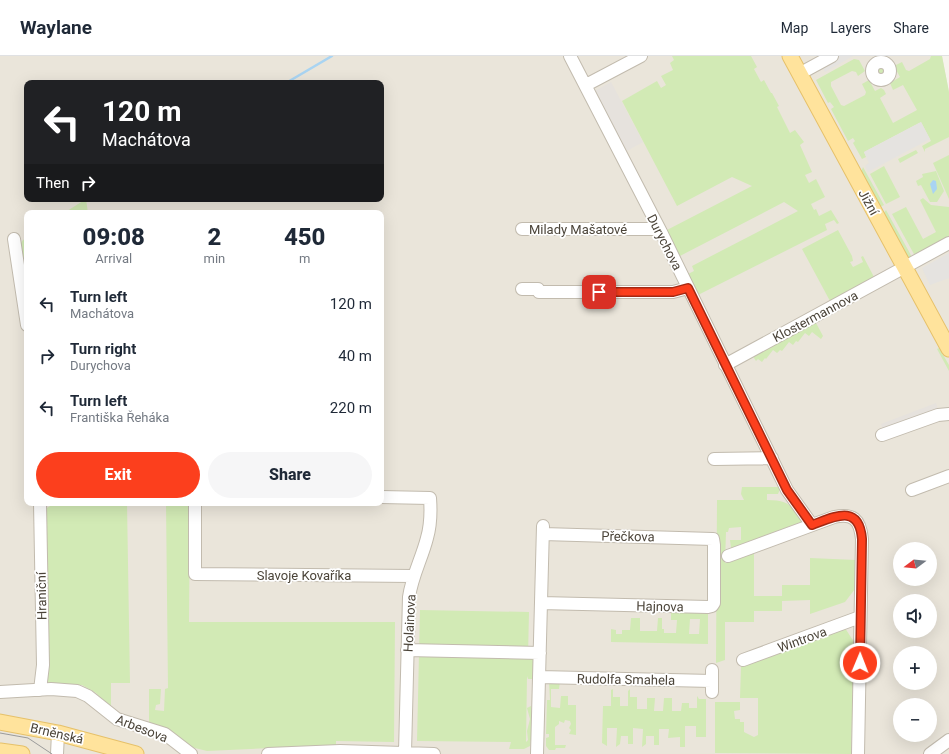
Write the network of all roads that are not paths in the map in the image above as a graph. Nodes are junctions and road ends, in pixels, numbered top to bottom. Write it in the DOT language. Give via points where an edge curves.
graph roads {
  1 [pos="570,56"];
  2 [pos="641,56"];
  3 [pos="790,56"];
  4 [pos="832,56"];
  5 [pos="800,74"];
  6 [pos="586,85"];
  7 [pos="522,229"];
  8 [pos="659,229"];
  9 [pos="14,239"];
  10 [pos="949,243"];
  11 [pos="905,268"];
  12 [pos="688,288"];
  13 [pos="522,289"];
  14 [pos="24,305"];
  15 [pos="949,349"];
  16 [pos="725,365"];
  17 [pos="949,414"];
  18 [pos="882,435"];
  19 [pos="772,458"];
  20 [pos="714,459"];
  21 [pos="949,476"];
  22 [pos="912,490"];
  23 [pos="384,497"];
  24 [pos="40,506"];
  25 [pos="195,506"];
  26 [pos="812,525"];
  27 [pos="713,540"];
  28 [pos="728,556"];
  29 [pos="413,576"];
  30 [pos="541,603"];
  31 [pos="860,617"];
  32 [pos="407,650"];
  33 [pos="540,653"];
  34 [pos="743,660"];
  35 [pos="540,677"];
  36 [pos="712,681"];
  37 [pos="40,690"];
  38 [pos="0,692"];
  39 [pos="0,722"];
  40 [pos="58,733"];
  41 [pos="949,740"];
  42 [pos="405,752"];
  43 [pos="0,753"];
  44 [pos="22,754"];
  45 [pos="57,754"];
  46 [pos="136,754"];
  47 [pos="191,754"];
  48 [pos="268,754"];
  49 [pos="434,754"];
  50 [pos="537,754"];
  51 [pos="858,754"];
  52 [pos="930,754"];
  1 -- 6 [label="street, Durychova"];
  2 -- 6 [label="street"];
  3 -- 5 [label="main road, Jižní"];
  4 -- 5 [label="street"];
  5 -- 11 [label="main road, Jižní"];
  6 -- 8 [label="street, Durychova"];
  7 -- 8 [label="street, Milady Mašatové"];
  8 -- 12 [label="street, Durychova"];
  9 -- 14 [label="street"];
  10 -- 11 [label="street, Klostermannova"];
  11 -- 15 [label="main road, Jižní"];
  11 -- 16 [label="street, Klostermannova"];
  12 -- 13 [label="street" via="673,292 539,292 538,289"];
  12 -- 16 [label="street, Durychova"];
  16 -- 19 [label="street, Durychova"];
  17 -- 18 [label="street" via="938,415"];
  19 -- 20 [label="street"];
  19 -- 26 [label="street, Durychova" via="787,490"];
  21 -- 22 [label="street"];
  23 -- 29 [label="street, Holainova" via="430,498 428,536"];
  24 -- 37 [label="street, Hraniční" via="43,665"];
  25 -- 29 [label="street, Slavoje Kovaříka" via="195,574"];
  26 -- 28 [label="street"];
  26 -- 31 [label="street" via="849,515 860,525"];
  27 -- 30 [label="street, Hajnova" via="714,600 711,606"];
  27 -- 30 [label="street, Přečkova" via="543,530"];
  29 -- 32 [label="street, Holainova" via="409,597"];
  30 -- 33 [label="street"];
  31 -- 34 [label="street, Wintrova"];
  31 -- 51 [label="street"];
  32 -- 33 [label="street"];
  32 -- 42 [label="street, Holainova"];
  33 -- 35 [label="street"];
  35 -- 36 [label="street, Rudolfa Smahela"];
  35 -- 50 [label="street"];
  37 -- 38 [label="street, Arbesova"];
  37 -- 47 [label="street, Arbesova" via="81,692 112,717 165,734"];
  39 -- 40 [label="main road, Brněnská"];
  40 -- 45 [label="street"];
  40 -- 46 [label="main road, Brněnská"];
  41 -- 52 [label="street"];
  42 -- 48 [label="street"];
  42 -- 49 [label="street"];
  43 -- 44 [label="main road"];
}
